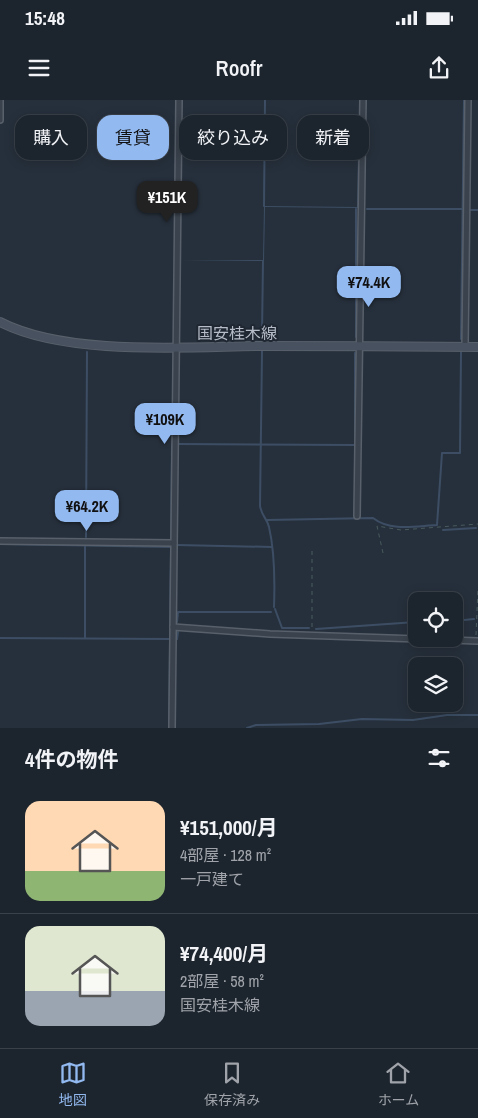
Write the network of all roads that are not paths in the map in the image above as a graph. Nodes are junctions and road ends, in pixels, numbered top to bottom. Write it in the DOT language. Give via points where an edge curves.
graph roads {
  1 [pos="0,100"];
  2 [pos="179,100"];
  3 [pos="363,100"];
  4 [pos="468,100"];
  5 [pos="0,120"];
  6 [pos="0,322"];
  7 [pos="358,346"];
  8 [pos="465,346"];
  9 [pos="175,347"];
  10 [pos="478,347"];
  11 [pos="356,516"];
  12 [pos="0,541"];
  13 [pos="174,543"];
  14 [pos="173,627"];
  15 [pos="477,641"];
  16 [pos="172,728"];
  1 -- 5 [label="street"];
  2 -- 9 [label="street"];
  3 -- 7 [label="street"];
  4 -- 8 [label="street"];
  6 -- 9 [label="main road, 国安桂木線" via="63,341"];
  7 -- 8 [label="main road, 国安桂木線"];
  7 -- 9 [label="main road, 国安桂木線"];
  7 -- 11 [label="street"];
  8 -- 10 [label="main road, 国安桂木線"];
  9 -- 13 [label="street"];
  12 -- 13 [label="street"];
  13 -- 14 [label="street"];
  14 -- 15 [label="street" via="312,636"];
  14 -- 16 [label="street"];
}
